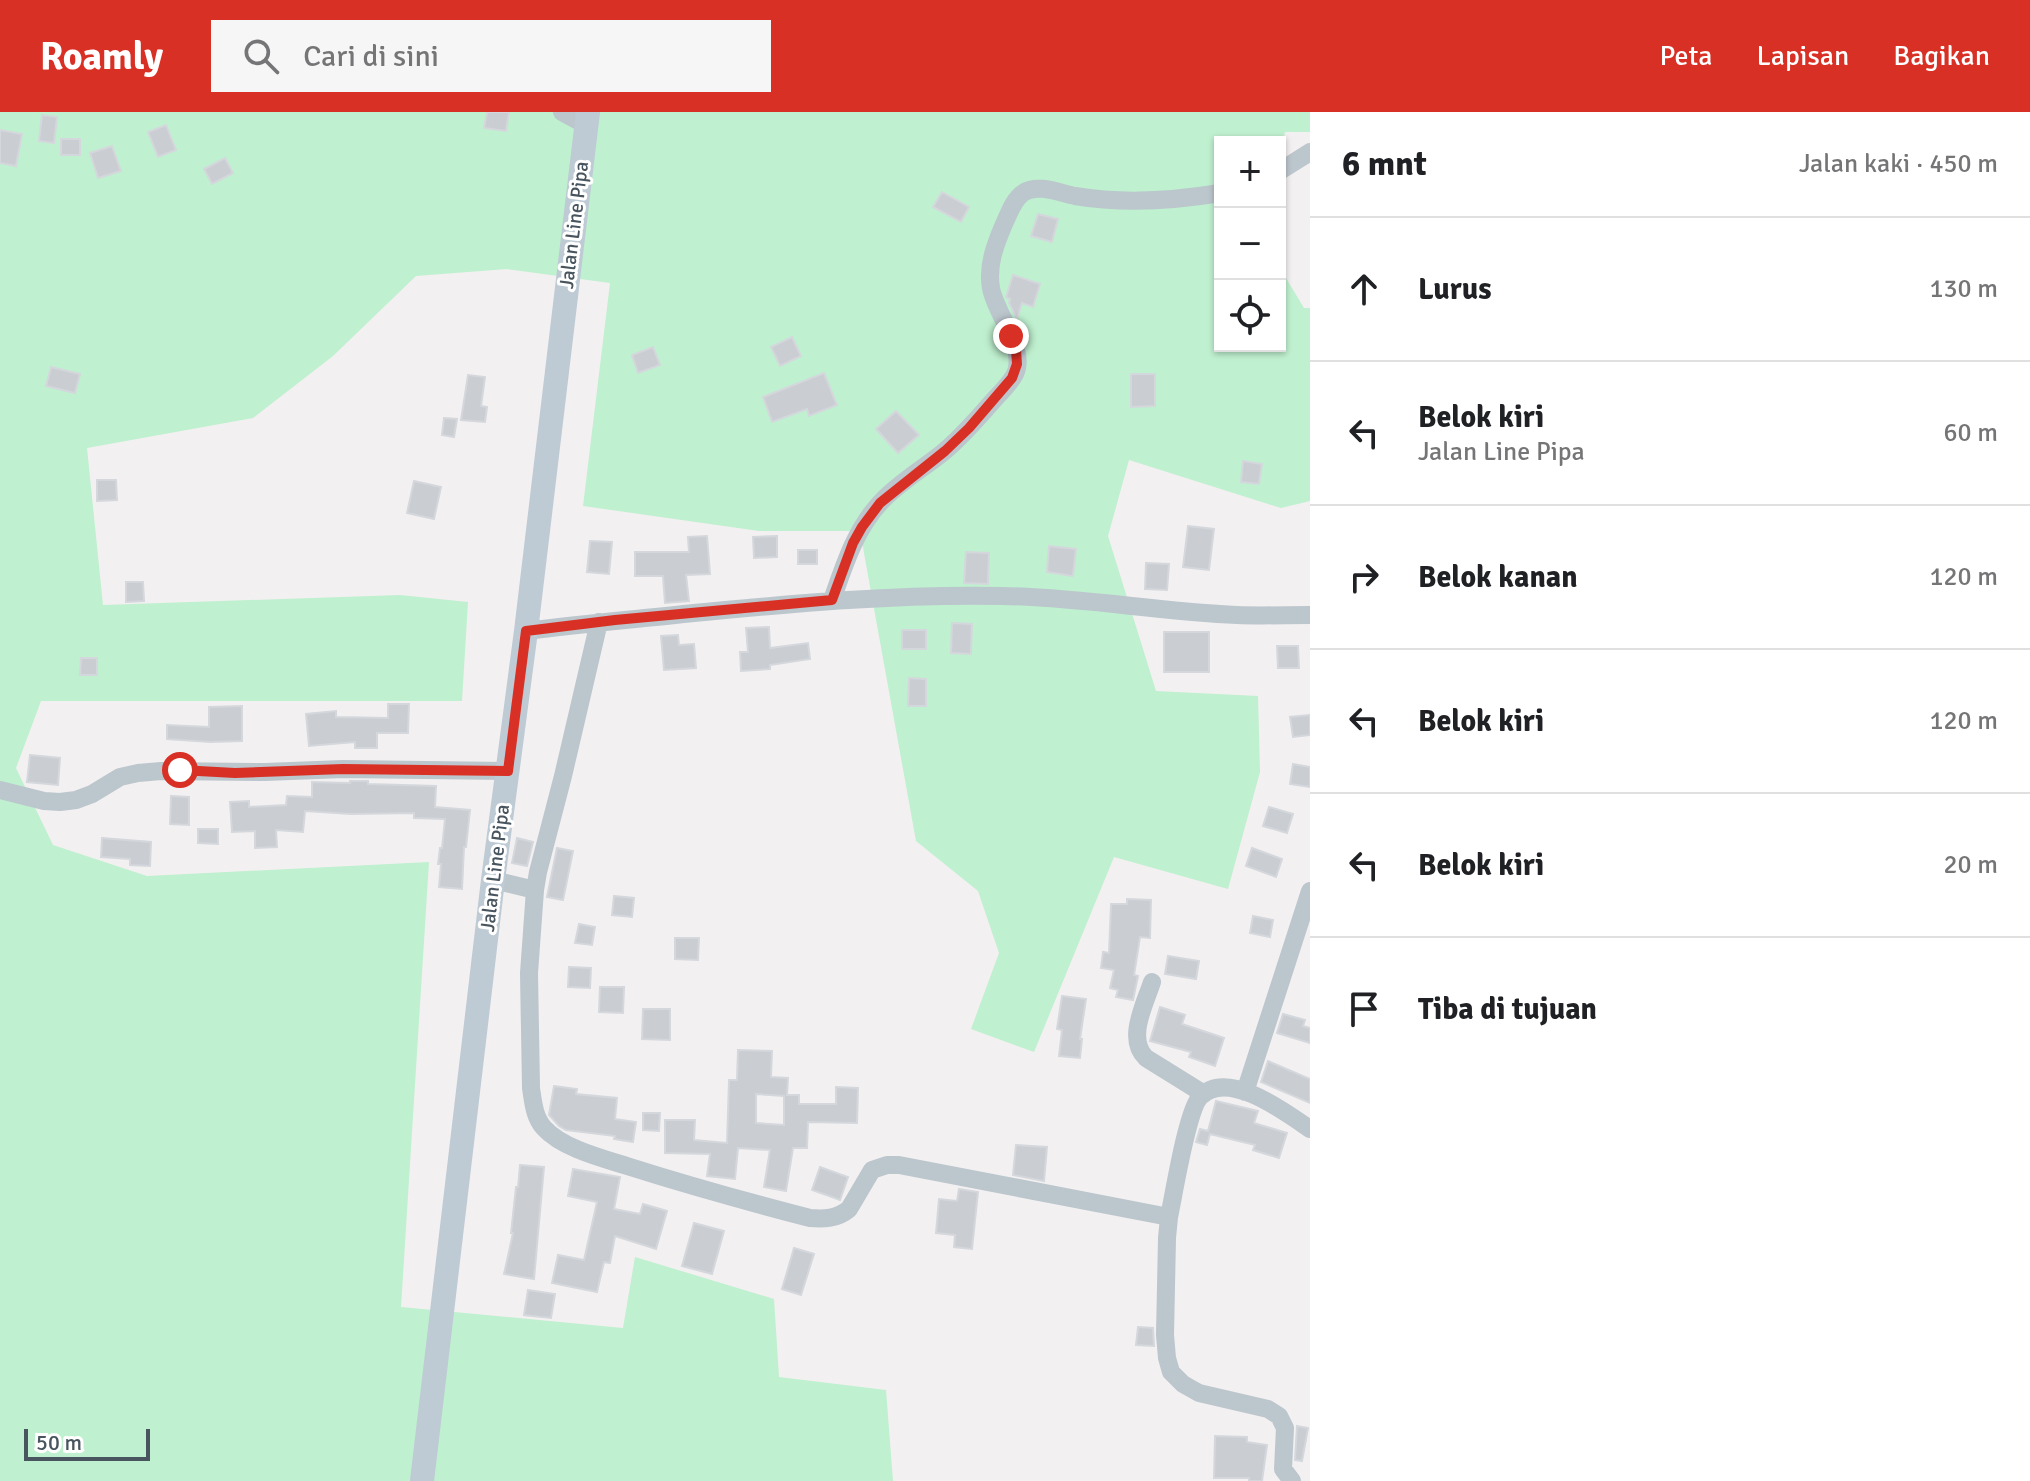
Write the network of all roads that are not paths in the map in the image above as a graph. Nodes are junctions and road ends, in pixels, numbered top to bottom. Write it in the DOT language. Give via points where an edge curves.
graph roads {
  1 [pos="562,112"];
  2 [pos="587,118"];
  3 [pos="1310,152"];
  4 [pos="1286,167"];
  5 [pos="1214,194"];
  6 [pos="832,600"];
  7 [pos="1310,615"];
  8 [pos="599,622"];
  9 [pos="526,631"];
  10 [pos="508,771"];
  11 [pos="0,790"];
  12 [pos="493,880"];
  13 [pos="535,890"];
  14 [pos="1310,891"];
  15 [pos="1152,982"];
  16 [pos="1245,1092"];
  17 [pos="1204,1094"];
  18 [pos="1310,1129"];
  19 [pos="1169,1217"];
  20 [pos="422,1481"];
  21 [pos="1292,1481"];
  1 -- 2 [label="street"];
  2 -- 9 [label="main road, Jalan Line Pipa"];
  3 -- 4 [label="street"];
  5 -- 6 [label="street" via="1121,201 1036,189 1019,196 990,269 991,291 1016,350 1016,372 945,451 880,503 853,543"];
  6 -- 7 [label="street" via="1002,596 1237,615"];
  6 -- 8 [label="street"];
  8 -- 9 [label="street"];
  8 -- 13 [label="street"];
  9 -- 10 [label="main road, Jalan Line Pipa"];
  10 -- 11 [label="street" via="161,771 120,777 92,794 60,802"];
  10 -- 12 [label="main road, Jalan Line Pipa"];
  12 -- 13 [label="street"];
  12 -- 20 [label="main road, Jalan Line Pipa"];
  13 -- 19 [label="street" via="528,1013 533,1104 544,1128 584,1152 810,1218 843,1214 872,1170 887,1165"];
  14 -- 16 [label="street"];
  15 -- 17 [label="street" via="1137,1034 1139,1050"];
  16 -- 17 [label="street" via="1224,1087"];
  16 -- 18 [label="street"];
  17 -- 19 [label="street" via="1190,1119"];
  19 -- 21 [label="street" via="1165,1335 1171,1372 1199,1393 1279,1416 1285,1428 1283,1469"];
}
